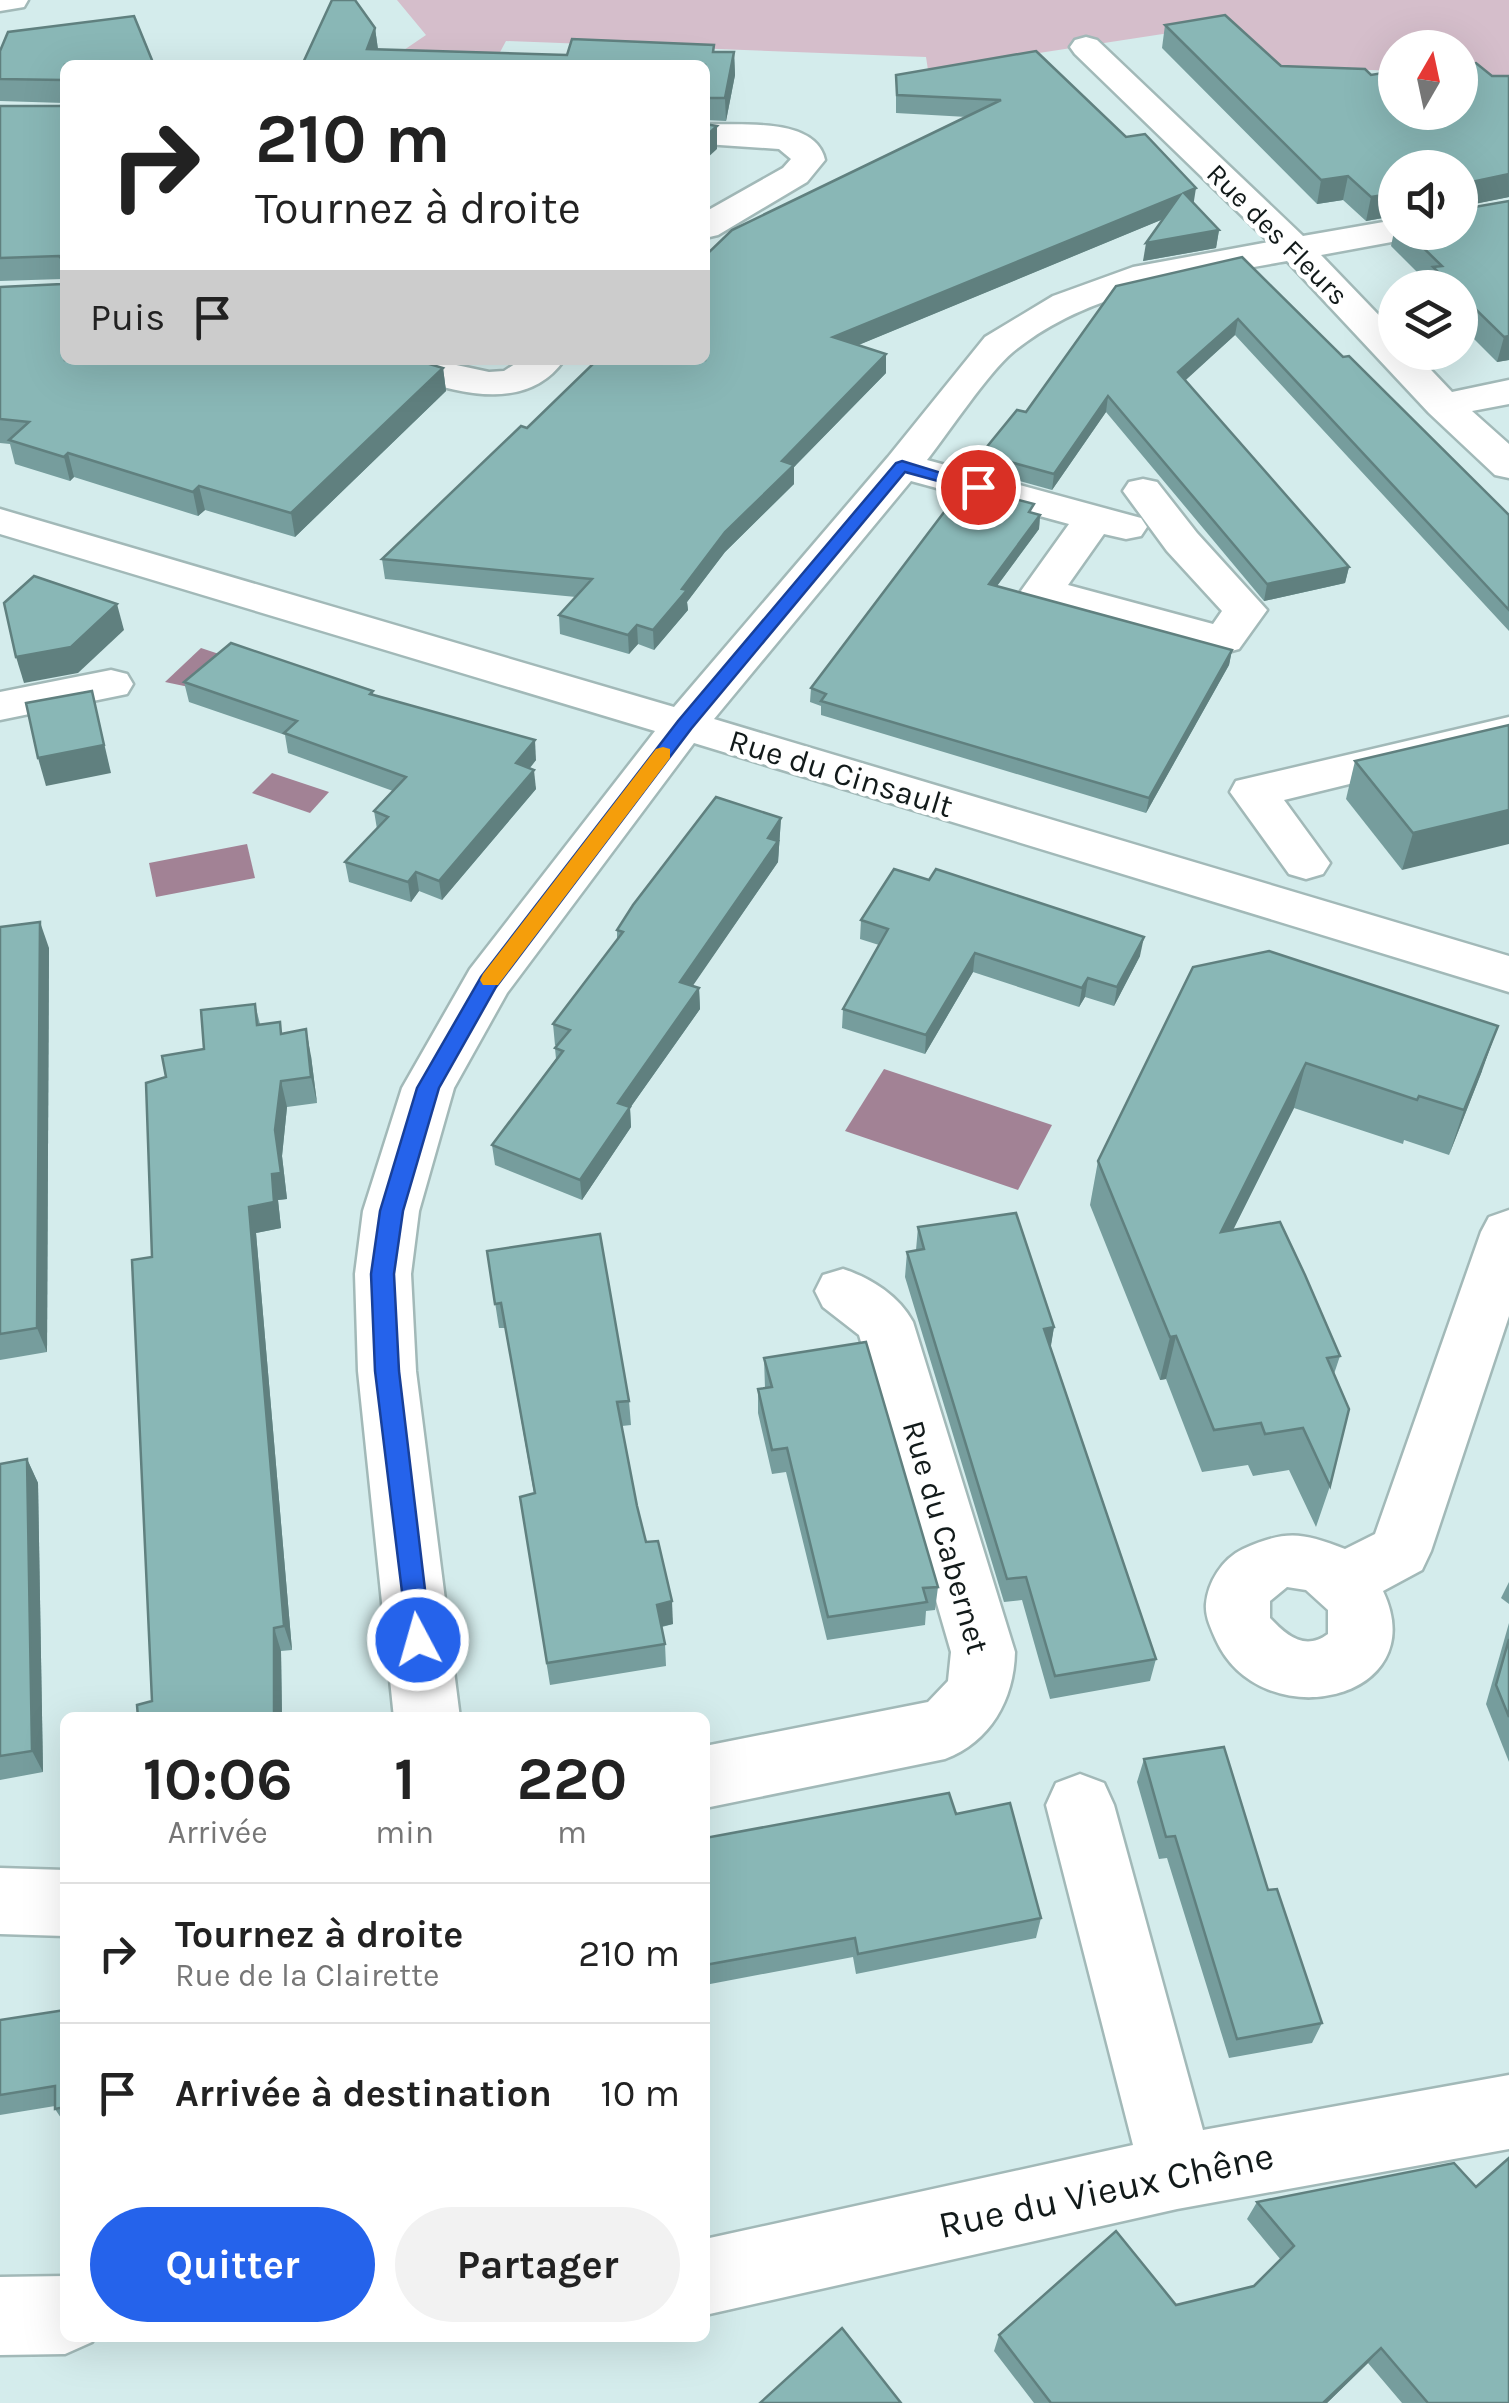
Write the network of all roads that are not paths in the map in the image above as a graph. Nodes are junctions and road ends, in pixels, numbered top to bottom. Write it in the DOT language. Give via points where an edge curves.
graph roads {
  1 [pos="13,0"];
  2 [pos="0,2"];
  3 [pos="1086,47"];
  4 [pos="710,134"];
  5 [pos="710,224"];
  6 [pos="1378,234"];
  7 [pos="1296,249"];
  8 [pos="413,365"];
  9 [pos="538,365"];
  10 [pos="1509,392"];
  11 [pos="1443,405"];
  12 [pos="902,466"];
  13 [pos="1509,466"];
  14 [pos="1143,492"];
  15 [pos="1094,518"];
  16 [pos="0,522"];
  17 [pos="1182,542"];
  18 [pos="110,684"];
  19 [pos="0,706"];
  20 [pos="684,725"];
  21 [pos="1509,731"];
  22 [pos="1306,863"];
  23 [pos="1509,974"];
  24 [pos="1509,1232"];
  25 [pos="843,1290"];
  26 [pos="1343,1581"];
  27 [pos="426,1712"];
  28 [pos="710,1776"];
  29 [pos="1080,1804"];
  30 [pos="0,1901"];
  31 [pos="60,1903"];
  32 [pos="1509,2112"];
  33 [pos="1176,2172"];
  34 [pos="710,2275"];
  35 [pos="60,2315"];
  36 [pos="0,2316"];
  1 -- 2 [label="street"];
  3 -- 7 [label="street, Rue des Fleurs"];
  4 -- 5 [label="street" via="788,139 806,150 808,160 795,175"];
  6 -- 7 [label="street"];
  7 -- 11 [label="street, Rue des Fleurs"];
  7 -- 12 [label="street" via="1146,275 1102,288 1027,325 998,345"];
  8 -- 9 [label="street" via="501,383"];
  10 -- 11 [label="street"];
  11 -- 13 [label="street, Rue des Fleurs"];
  12 -- 15 [label="street"];
  12 -- 20 [label="street"];
  14 -- 17 [label="street"];
  15 -- 17 [label="street"];
  15 -- 17 [label="street" via="1042,591 1224,640 1245,610"];
  16 -- 20 [label="street, Rue du Cinsault"];
  18 -- 19 [label="street"];
  20 -- 23 [label="street, Rue du Cinsault"];
  20 -- 27 [label="street" via="488,982 428,1088 392,1211 382,1274 387,1371"];
  21 -- 22 [label="street" via="1252,792"];
  24 -- 26 [label="street" via="1400,1551"];
  25 -- 28 [label="street, Rue du Cabernet" via="884,1322 983,1652 983,1683 945,1729"];
  29 -- 33 [label="street"];
  30 -- 31 [label="street"];
  32 -- 33 [label="street, Rue du Vieux Chêne"];
  33 -- 34 [label="street, Rue du Vieux Chêne"];
  35 -- 36 [label="street"];
}
